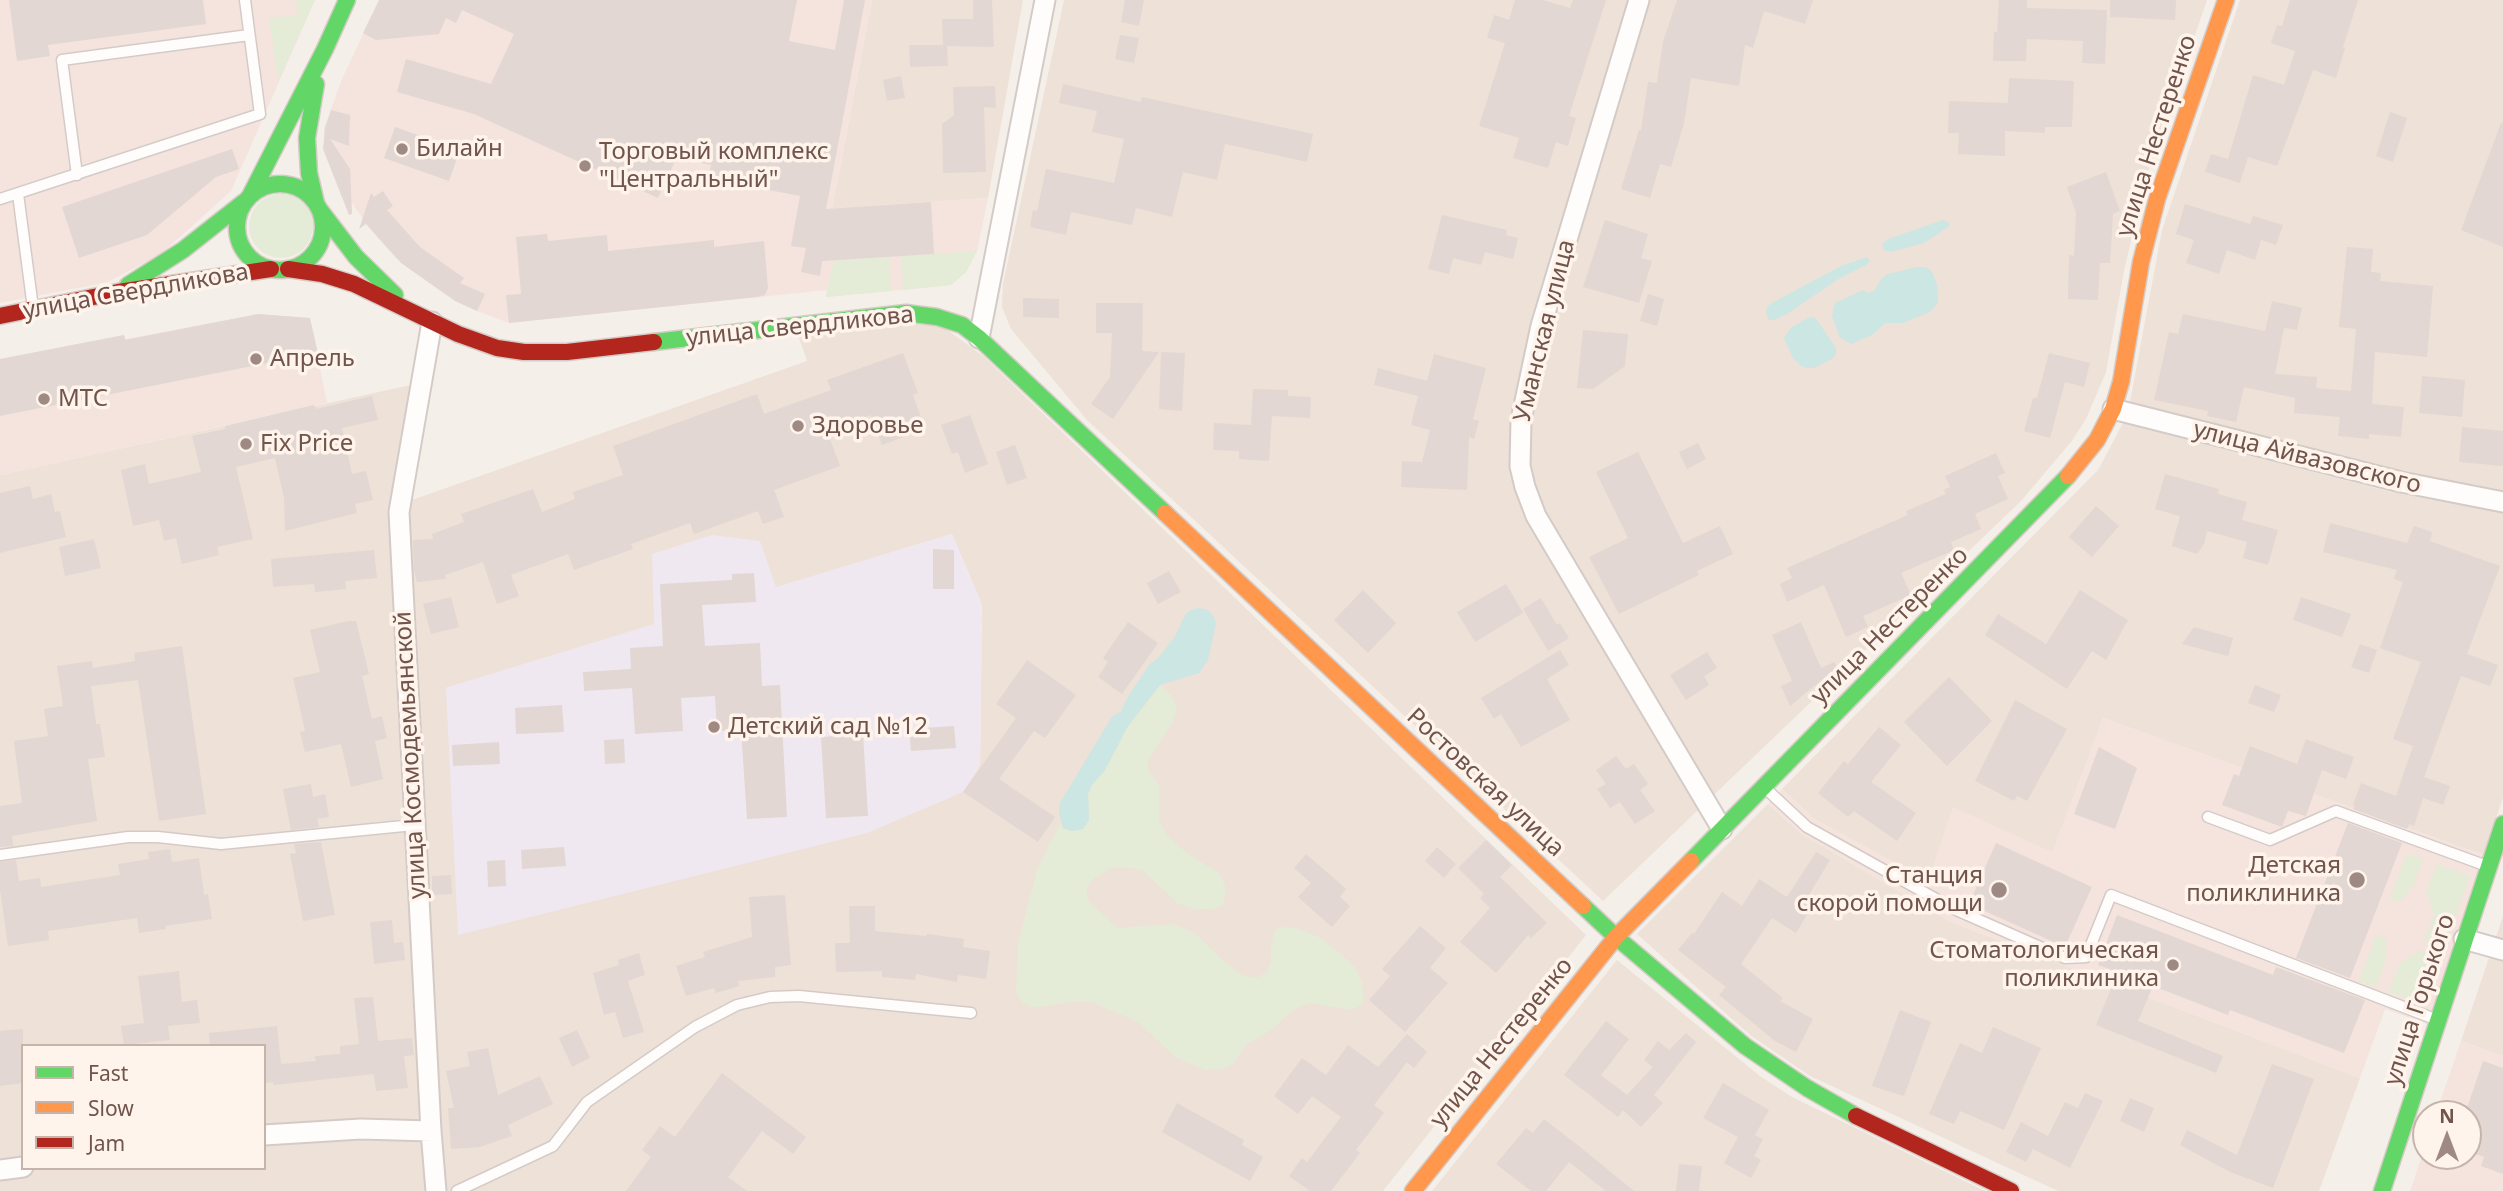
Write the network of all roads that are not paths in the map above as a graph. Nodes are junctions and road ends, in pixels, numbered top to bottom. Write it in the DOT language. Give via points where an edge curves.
graph roads {
  1 [pos="245,0"];
  2 [pos="347,0"];
  3 [pos="1045,0"];
  4 [pos="1639,0"];
  5 [pos="2226,0"];
  6 [pos="249,35"];
  7 [pos="325,49"];
  8 [pos="77,175"];
  9 [pos="18,194"];
  10 [pos="0,199"];
  11 [pos="247,199"];
  12 [pos="318,207"];
  13 [pos="280,269"];
  14 [pos="118,292"];
  15 [pos="33,309"];
  16 [pos="412,311"];
  17 [pos="0,316"];
  18 [pos="432,322"];
  19 [pos="979,338"];
  20 [pos="2113,409"];
  21 [pos="2503,502"];
  22 [pos="1764,786"];
  23 [pos="2208,817"];
  24 [pos="2503,824"];
  25 [pos="414,825"];
  26 [pos="1722,829"];
  27 [pos="0,855"];
  28 [pos="2488,867"];
  29 [pos="1616,937"];
  30 [pos="2464,939"];
  31 [pos="2503,950"];
  32 [pos="971,1013"];
  33 [pos="2438,1020"];
  34 [pos="430,1131"];
  35 [pos="266,1135"];
  36 [pos="21,1167"];
  37 [pos="0,1170"];
  38 [pos="1982,1185"];
  39 [pos="436,1191"];
  40 [pos="457,1191"];
  41 [pos="1413,1191"];
  42 [pos="2011,1191"];
  43 [pos="2382,1191"];
  1 -- 6 [label="lane"];
  2 -- 7 [label="street"];
  3 -- 19 [label="street"];
  4 -- 26 [label="street, Уманская улица" via="1541,326 1521,420 1520,466 1536,516"];
  5 -- 20 [label="street, улица Нестеренко" via="2146,236"];
  6 -- 8 [label="lane" via="260,114"];
  6 -- 8 [label="lane" via="62,60"];
  7 -- 11 [label="street"];
  7 -- 12 [label="street" via="307,138 309,173"];
  8 -- 9 [label="lane"];
  9 -- 10 [label="lane"];
  9 -- 15 [label="lane"];
  11 -- 12 [label="street" via="272,184 289,184 304,191"];
  11 -- 13 [label="street" via="236,227 240,243 255,263"];
  11 -- 14 [label="street" via="183,250"];
  12 -- 13 [label="street" via="323,227 316,251 304,263"];
  12 -- 16 [label="street" via="356,257"];
  13 -- 14 [label="street, улица Свердликова"];
  13 -- 16 [label="street, улица Свердликова" via="354,284"];
  14 -- 15 [label="street, улица Свердликова"];
  15 -- 17 [label="street, улица Свердликова"];
  16 -- 18 [label="street, улица Свердликова"];
  18 -- 19 [label="street, улица Свердликова" via="497,348 544,353 906,313 949,319"];
  18 -- 25 [label="street, улица Космодемьянской" via="399,512"];
  19 -- 29 [label="street, Ростовская улица"];
  20 -- 21 [label="street, улица Айвазовского" via="2401,482"];
  20 -- 22 [label="street, улица Нестеренко" via="2097,440 2061,485"];
  22 -- 26 [label="street, улица Нестеренко"];
  22 -- 33 [label="lane" via="1807,827 1954,909 2065,958 2086,957 2111,895"];
  23 -- 28 [label="lane" via="2270,840 2336,811"];
  24 -- 28 [label="street, улица Горького"];
  25 -- 27 [label="lane" via="221,844 128,837"];
  25 -- 34 [label="street, улица Космодемьянской"];
  26 -- 29 [label="street, улица Нестеренко"];
  28 -- 30 [label="street, улица Горького"];
  29 -- 38 [label="street, Ростовская улица" via="1745,1046 1795,1080"];
  29 -- 41 [label="street, улица Нестеренко"];
  30 -- 31 [label="street"];
  30 -- 33 [label="street, улица Горького"];
  32 -- 40 [label="lane" via="799,996 737,1005 695,1027 587,1102 553,1146"];
  33 -- 43 [label="street, улица Горького"];
  34 -- 35 [label="street" via="361,1129"];
  34 -- 39 [label="street, улица Космодемьянской"];
  36 -- 37 [label="street"];
  38 -- 42 [label="street, Ростовская улица"];
}
